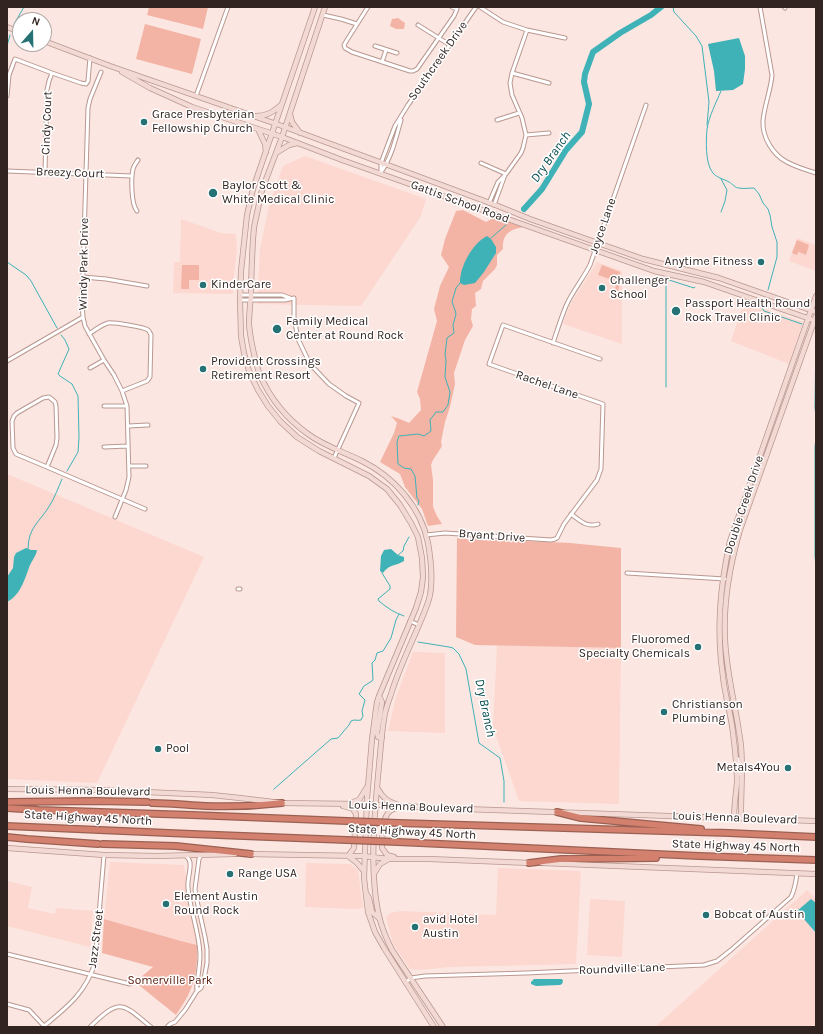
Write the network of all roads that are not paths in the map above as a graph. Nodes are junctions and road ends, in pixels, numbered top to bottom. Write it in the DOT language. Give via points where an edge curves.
graph roads {
  1 [pos="228,7"];
  2 [pos="315,7"];
  3 [pos="325,7"];
  4 [pos="368,7"];
  5 [pos="452,7"];
  6 [pos="476,7"];
  7 [pos="480,7"];
  8 [pos="760,7"];
  9 [pos="323,15"];
  10 [pos="357,24"];
  11 [pos="418,25"];
  12 [pos="527,30"];
  13 [pos="438,38"];
  14 [pos="565,38"];
  15 [pos="52,44"];
  16 [pos="450,45"];
  17 [pos="375,46"];
  18 [pos="386,50"];
  19 [pos="398,53"];
  20 [pos="90,58"];
  21 [pos="382,62"];
  22 [pos="110,66"];
  23 [pos="101,72"];
  24 [pos="52,73"];
  25 [pos="512,73"];
  26 [pos="549,83"];
  27 [pos="7,96"];
  28 [pos="196,96"];
  29 [pos="282,104"];
  30 [pos="646,105"];
  31 [pos="519,113"];
  32 [pos="290,114"];
  33 [pos="252,116"];
  34 [pos="402,116"];
  35 [pos="496,120"];
  36 [pos="276,124"];
  37 [pos="285,127"];
  38 [pos="258,129"];
  39 [pos="300,133"];
  40 [pos="549,133"];
  41 [pos="272,134"];
  42 [pos="526,135"];
  43 [pos="282,137"];
  44 [pos="298,143"];
  45 [pos="266,152"];
  46 [pos="276,153"];
  47 [pos="138,160"];
  48 [pos="381,163"];
  49 [pos="481,163"];
  50 [pos="387,165"];
  51 [pos="7,171"];
  52 [pos="45,172"];
  53 [pos="381,173"];
  54 [pos="816,173"];
  55 [pos="86,174"];
  56 [pos="506,174"];
  57 [pos="132,176"];
  58 [pos="453,200"];
  59 [pos="489,203"];
  60 [pos="494,205"];
  61 [pos="137,211"];
  62 [pos="597,243"];
  63 [pos="595,250"];
  64 [pos="83,277"];
  65 [pos="147,286"];
  66 [pos="816,296"];
  67 [pos="241,298"];
  68 [pos="250,298"];
  69 [pos="814,311"];
  70 [pos="83,317"];
  71 [pos="808,318"];
  72 [pos="816,319"];
  73 [pos="89,334"];
  74 [pos="553,343"];
  75 [pos="104,360"];
  76 [pos="600,360"];
  77 [pos="7,361"];
  78 [pos="90,368"];
  79 [pos="122,391"];
  80 [pos="104,406"];
  81 [pos="127,406"];
  82 [pos="128,426"];
  83 [pos="148,426"];
  84 [pos="128,446"];
  85 [pos="104,447"];
  86 [pos="337,450"];
  87 [pos="334,458"];
  88 [pos="46,466"];
  89 [pos="129,466"];
  90 [pos="146,466"];
  91 [pos="123,499"];
  92 [pos="145,509"];
  93 [pos="571,514"];
  94 [pos="115,517"];
  95 [pos="598,524"];
  96 [pos="426,535"];
  97 [pos="558,538"];
  98 [pos="627,573"];
  99 [pos="722,579"];
  100 [pos="729,580"];
  101 [pos="410,621"];
  102 [pos="419,624"];
  103 [pos="379,696"];
  104 [pos="382,738"];
  105 [pos="734,740"];
  106 [pos="742,776"];
  107 [pos="368,785"];
  108 [pos="377,788"];
  109 [pos="7,789"];
  110 [pos="7,802"];
  111 [pos="282,803"];
  112 [pos="339,804"];
  113 [pos="348,804"];
  114 [pos="366,805"];
  115 [pos="376,805"];
  116 [pos="401,806"];
  117 [pos="7,808"];
  118 [pos="557,812"];
  119 [pos="734,818"];
  120 [pos="742,818"];
  121 [pos="816,821"];
  122 [pos="7,826"];
  123 [pos="729,833"];
  124 [pos="7,837"];
  125 [pos="816,837"];
  126 [pos="7,848"];
  127 [pos="251,854"];
  128 [pos="104,855"];
  129 [pos="200,855"];
  130 [pos="186,856"];
  131 [pos="348,856"];
  132 [pos="364,856"];
  133 [pos="699,856"];
  134 [pos="374,858"];
  135 [pos="390,859"];
  136 [pos="399,859"];
  137 [pos="816,860"];
  138 [pos="529,863"];
  139 [pos="364,871"];
  140 [pos="374,872"];
  141 [pos="797,873"];
  142 [pos="816,874"];
  143 [pos="366,893"];
  144 [pos="380,919"];
  145 [pos="203,923"];
  146 [pos="196,925"];
  147 [pos="7,954"];
  148 [pos="91,974"];
  149 [pos="411,978"];
  150 [pos="406,982"];
  151 [pos="130,984"];
  152 [pos="197,991"];
  153 [pos="7,1004"];
  154 [pos="175,1022"];
  155 [pos="44,1026"];
  156 [pos="90,1027"];
  157 [pos="150,1027"];
  158 [pos="167,1027"];
  159 [pos="174,1027"];
  160 [pos="434,1027"];
  161 [pos="443,1027"];
  1 -- 28 [label="street"];
  2 -- 29 [label="main road"];
  3 -- 9 [label="main road"];
  4 -- 10 [label="street"];
  5 -- 13 [label="street" via="457,10"];
  6 -- 16 [label="street, Southcreek Drive"];
  7 -- 12 [label="street" via="503,22"];
  8 -- 54 [label="street" via="772,75 763,120 764,129 772,150 785,161"];
  9 -- 10 [label="street"];
  9 -- 32 [label="main road"];
  10 -- 21 [label="street" via="344,45 345,48"];
  11 -- 13 [label="street"];
  12 -- 14 [label="street"];
  12 -- 25 [label="street"];
  13 -- 16 [label="street"];
  13 -- 21 [label="street" via="413,71"];
  15 -- 20 [label="main road, Gattis School Road"];
  16 -- 34 [label="street, Southcreek Drive"];
  17 -- 18 [label="street"];
  18 -- 19 [label="street"];
  18 -- 21 [label="street"];
  20 -- 22 [label="main road, Gattis School Road"];
  20 -- 24 [label="street" via="86,84"];
  22 -- 28 [label="main road, Gattis School Road"];
  22 -- 38 [label="main road, Gattis School Road" via="168,97"];
  23 -- 55 [label="street, Windy Park Drive" via="88,108"];
  24 -- 27 [label="street" via="15,59 9,75"];
  24 -- 52 [label="street, Cindy Court" via="47,90"];
  25 -- 26 [label="street"];
  25 -- 31 [label="street" via="511,90"];
  28 -- 33 [label="main road, Gattis School Road"];
  29 -- 33 [label="main road" via="268,114"];
  29 -- 36 [label="main road"];
  30 -- 62 [label="street, Joyce Lane"];
  31 -- 35 [label="street"];
  31 -- 42 [label="street"];
  32 -- 37 [label="main road"];
  32 -- 39 [label="main road"];
  33 -- 36 [label="main road, Gattis School Road"];
  34 -- 48 [label="street, Southcreek Drive"];
  34 -- 50 [label="street, Southcreek Drive"];
  36 -- 37 [label="main road, Gattis School Road"];
  36 -- 41 [label="main road"];
  37 -- 39 [label="main road, Gattis School Road"];
  37 -- 43 [label="main road"];
  38 -- 41 [label="main road, Gattis School Road"];
  38 -- 45 [label="main road"];
  39 -- 48 [label="main road, Gattis School Road"];
  40 -- 42 [label="street"];
  41 -- 43 [label="main road, Gattis School Road"];
  41 -- 45 [label="main road"];
  42 -- 56 [label="street" via="523,148"];
  43 -- 44 [label="main road, Gattis School Road"];
  43 -- 46 [label="main road"];
  44 -- 46 [label="main road"];
  44 -- 53 [label="main road, Gattis School Road"];
  45 -- 67 [label="main road" via="247,215"];
  46 -- 68 [label="main road" via="262,190 254,227"];
  47 -- 57 [label="street"];
  48 -- 50 [label="main road, Gattis School Road"];
  48 -- 53 [label="street, Southcreek Drive"];
  49 -- 56 [label="street"];
  50 -- 53 [label="street, Southcreek Drive"];
  50 -- 59 [label="main road, Gattis School Road"];
  51 -- 52 [label="street, Breezy Court"];
  52 -- 55 [label="street, Breezy Court"];
  53 -- 58 [label="main road, Gattis School Road"];
  55 -- 57 [label="street, Breezy Court"];
  55 -- 64 [label="street, Windy Park Drive"];
  56 -- 59 [label="street" via="498,182"];
  56 -- 60 [label="street"];
  57 -- 61 [label="street" via="133,203"];
  58 -- 60 [label="main road" via="460,199 487,208"];
  58 -- 63 [label="main road, Gattis School Road"];
  59 -- 60 [label="main road, Gattis School Road"];
  60 -- 62 [label="main road, Gattis School Road"];
  62 -- 63 [label="street, Joyce Lane"];
  62 -- 69 [label="main road, Gattis School Road" via="643,259 719,278"];
  63 -- 71 [label="main road, Gattis School Road" via="654,271 704,282"];
  63 -- 74 [label="street, Joyce Lane" via="585,274 566,306"];
  64 -- 65 [label="street"];
  64 -- 70 [label="street, Windy Park Drive"];
  66 -- 69 [label="main road, Double Creek Drive"];
  67 -- 68 [label="street"];
  67 -- 87 [label="main road" via="241,336 244,354 258,390 280,421 297,437"];
  68 -- 86 [label="main road" via="249,326 255,357 269,393 292,421 308,435"];
  68 -- 86 [label="street" via="294,298 298,339 310,364 329,384 359,403"];
  69 -- 71 [label="main road, Double Creek Drive"];
  70 -- 73 [label="street, Windy Park Drive"];
  70 -- 77 [label="street"];
  71 -- 72 [label="main road, Gattis School Road"];
  71 -- 99 [label="main road, Double Creek Drive" via="730,541"];
  72 -- 100 [label="main road, Double Creek Drive" via="740,530"];
  73 -- 75 [label="street, Windy Park Drive"];
  73 -- 79 [label="street" via="109,323 149,331 150,377 147,381"];
  74 -- 76 [label="street, Rachel Lane"];
  74 -- 93 [label="street, Rachel Lane" via="503,325 489,364 602,404 600,475"];
  75 -- 78 [label="street"];
  75 -- 79 [label="street, Windy Park Drive"];
  79 -- 81 [label="street, Windy Park Drive"];
  80 -- 81 [label="street"];
  81 -- 82 [label="street, Windy Park Drive"];
  82 -- 83 [label="street"];
  82 -- 84 [label="street, Windy Park Drive"];
  84 -- 85 [label="street"];
  84 -- 89 [label="street, Windy Park Drive"];
  86 -- 87 [label="street"];
  86 -- 96 [label="main road" via="381,472 392,482 408,498"];
  87 -- 101 [label="main road" via="369,476 387,490 412,523 418,537 423,577 421,592"];
  88 -- 88 [label="street" via="16,454 12,448 12,422 17,413 49,397 56,406 57,438"];
  88 -- 91 [label="street"];
  89 -- 90 [label="street"];
  89 -- 91 [label="street, Windy Park Drive" via="129,480"];
  91 -- 92 [label="street"];
  91 -- 94 [label="street, Windy Park Drive"];
  93 -- 95 [label="street" via="591,526"];
  93 -- 97 [label="street, Rachel Lane" via="561,528"];
  96 -- 97 [label="street, Bryant Drive" via="445,533 551,540"];
  96 -- 102 [label="main road" via="432,580 430,595"];
  98 -- 99 [label="street"];
  99 -- 100 [label="street"];
  99 -- 105 [label="main road, Double Creek Drive" via="719,609 720,652"];
  100 -- 106 [label="main road, Double Creek Drive" via="725,638 728,674 740,739"];
  101 -- 102 [label="street"];
  101 -- 103 [label="main road"];
  102 -- 104 [label="main road" via="393,686 384,718"];
  103 -- 104 [label="main road" via="382,702 377,733 378,737"];
  103 -- 107 [label="main road"];
  104 -- 108 [label="main road"];
  105 -- 106 [label="street"];
  105 -- 119 [label="main road, Double Creek Drive" via="737,780"];
  106 -- 120 [label="main road, Double Creek Drive"];
  107 -- 113 [label="main road" via="358,800"];
  107 -- 114 [label="main road"];
  108 -- 115 [label="main road"];
  108 -- 116 [label="main road" via="387,801"];
  109 -- 111 [label="main road, Louis Henna Boulevard" via="212,795"];
  110 -- 111 [label="highway" via="96,801 204,806"];
  111 -- 112 [label="main road, Louis Henna Boulevard"];
  112 -- 113 [label="main road, Louis Henna Boulevard"];
  112 -- 131 [label="main road" via="353,809 356,814 354,848"];
  113 -- 114 [label="main road, Louis Henna Boulevard"];
  114 -- 115 [label="main road, Louis Henna Boulevard"];
  114 -- 132 [label="main road"];
  115 -- 116 [label="main road, Louis Henna Boulevard"];
  115 -- 134 [label="main road"];
  116 -- 118 [label="main road, Louis Henna Boulevard"];
  116 -- 136 [label="main road" via="390,810 385,820 382,848 387,855"];
  117 -- 123 [label="highway, State Highway 45 North, bridge"];
  118 -- 119 [label="main road, Louis Henna Boulevard"];
  118 -- 123 [label="highway" via="581,818"];
  119 -- 120 [label="main road, Louis Henna Boulevard"];
  120 -- 121 [label="main road, Louis Henna Boulevard"];
  122 -- 133 [label="highway, State Highway 45 North, bridge"];
  123 -- 125 [label="highway, State Highway 45 North"];
  124 -- 127 [label="highway" via="176,846"];
  126 -- 128 [label="main road"];
  127 -- 129 [label="main road"];
  127 -- 131 [label="main road"];
  128 -- 130 [label="main road"];
  128 -- 148 [label="street, Jazz Street" via="95,963"];
  129 -- 130 [label="main road"];
  129 -- 145 [label="street" via="195,889"];
  130 -- 146 [label="street" via="190,863 187,880"];
  131 -- 132 [label="main road"];
  131 -- 139 [label="main road"];
  132 -- 134 [label="main road"];
  132 -- 139 [label="main road"];
  133 -- 137 [label="highway, State Highway 45 North"];
  133 -- 138 [label="highway" via="561,859"];
  134 -- 135 [label="main road"];
  134 -- 140 [label="main road"];
  135 -- 136 [label="main road"];
  135 -- 140 [label="main road" via="380,864"];
  136 -- 138 [label="main road"];
  138 -- 141 [label="main road"];
  139 -- 143 [label="main road"];
  140 -- 144 [label="main road"];
  141 -- 142 [label="main road"];
  141 -- 149 [label="street, Roundville Lane" via="794,890 790,896 731,950 717,961 704,965"];
  143 -- 144 [label="main road" via="372,912"];
  143 -- 150 [label="main road" via="368,912 375,932"];
  144 -- 149 [label="main road" via="392,950"];
  145 -- 146 [label="street"];
  145 -- 152 [label="street" via="207,962 201,988"];
  146 -- 152 [label="street" via="200,960"];
  147 -- 148 [label="street"];
  148 -- 151 [label="street"];
  148 -- 155 [label="street, Jazz Street" via="76,998"];
  149 -- 150 [label="street"];
  149 -- 161 [label="main road"];
  150 -- 160 [label="main road"];
  152 -- 154 [label="street"];
  153 -- 155 [label="street" via="28,1010"];
  154 -- 158 [label="street"];
  154 -- 159 [label="street"];
  156 -- 157 [label="street" via="111,1009 120,1006 129,1009"];
}
